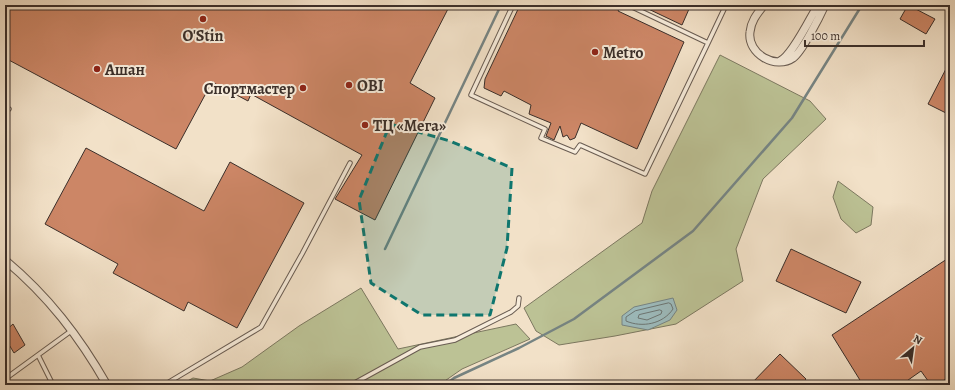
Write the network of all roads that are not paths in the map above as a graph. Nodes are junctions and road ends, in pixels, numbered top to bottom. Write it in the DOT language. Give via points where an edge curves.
graph roads {
  1 [pos="512,5"];
  2 [pos="628,5"];
  3 [pos="726,5"];
  4 [pos="764,5"];
  5 [pos="818,5"];
  6 [pos="825,5"];
  7 [pos="708,43"];
  8 [pos="774,61"];
  9 [pos="5,106"];
  10 [pos="9,109"];
  11 [pos="350,162"];
  12 [pos="5,260"];
  13 [pos="519,298"];
  14 [pos="72,330"];
  15 [pos="38,355"];
  16 [pos="5,379"];
  17 [pos="53,385"];
  18 [pos="107,385"];
  19 [pos="164,385"];
  20 [pos="351,385"];
  1 -- 7 [label="lane" via="471,95 545,129 541,138 575,152 580,145 645,174"];
  2 -- 7 [label="lane"];
  3 -- 7 [label="lane"];
  4 -- 8 [label="street" via="752,21 750,39 760,55"];
  5 -- 8 [label="street" via="787,56"];
  6 -- 8 [label="street" via="796,56 789,61"];
  9 -- 10 [label="lane"];
  11 -- 19 [label="lane" via="261,327"];
  12 -- 14 [label="street" via="45,296"];
  13 -- 20 [label="lane" via="518,306 511,312 455,340 420,347"];
  14 -- 15 [label="lane"];
  14 -- 18 [label="street"];
  15 -- 16 [label="lane"];
  15 -- 17 [label="lane"];
}
